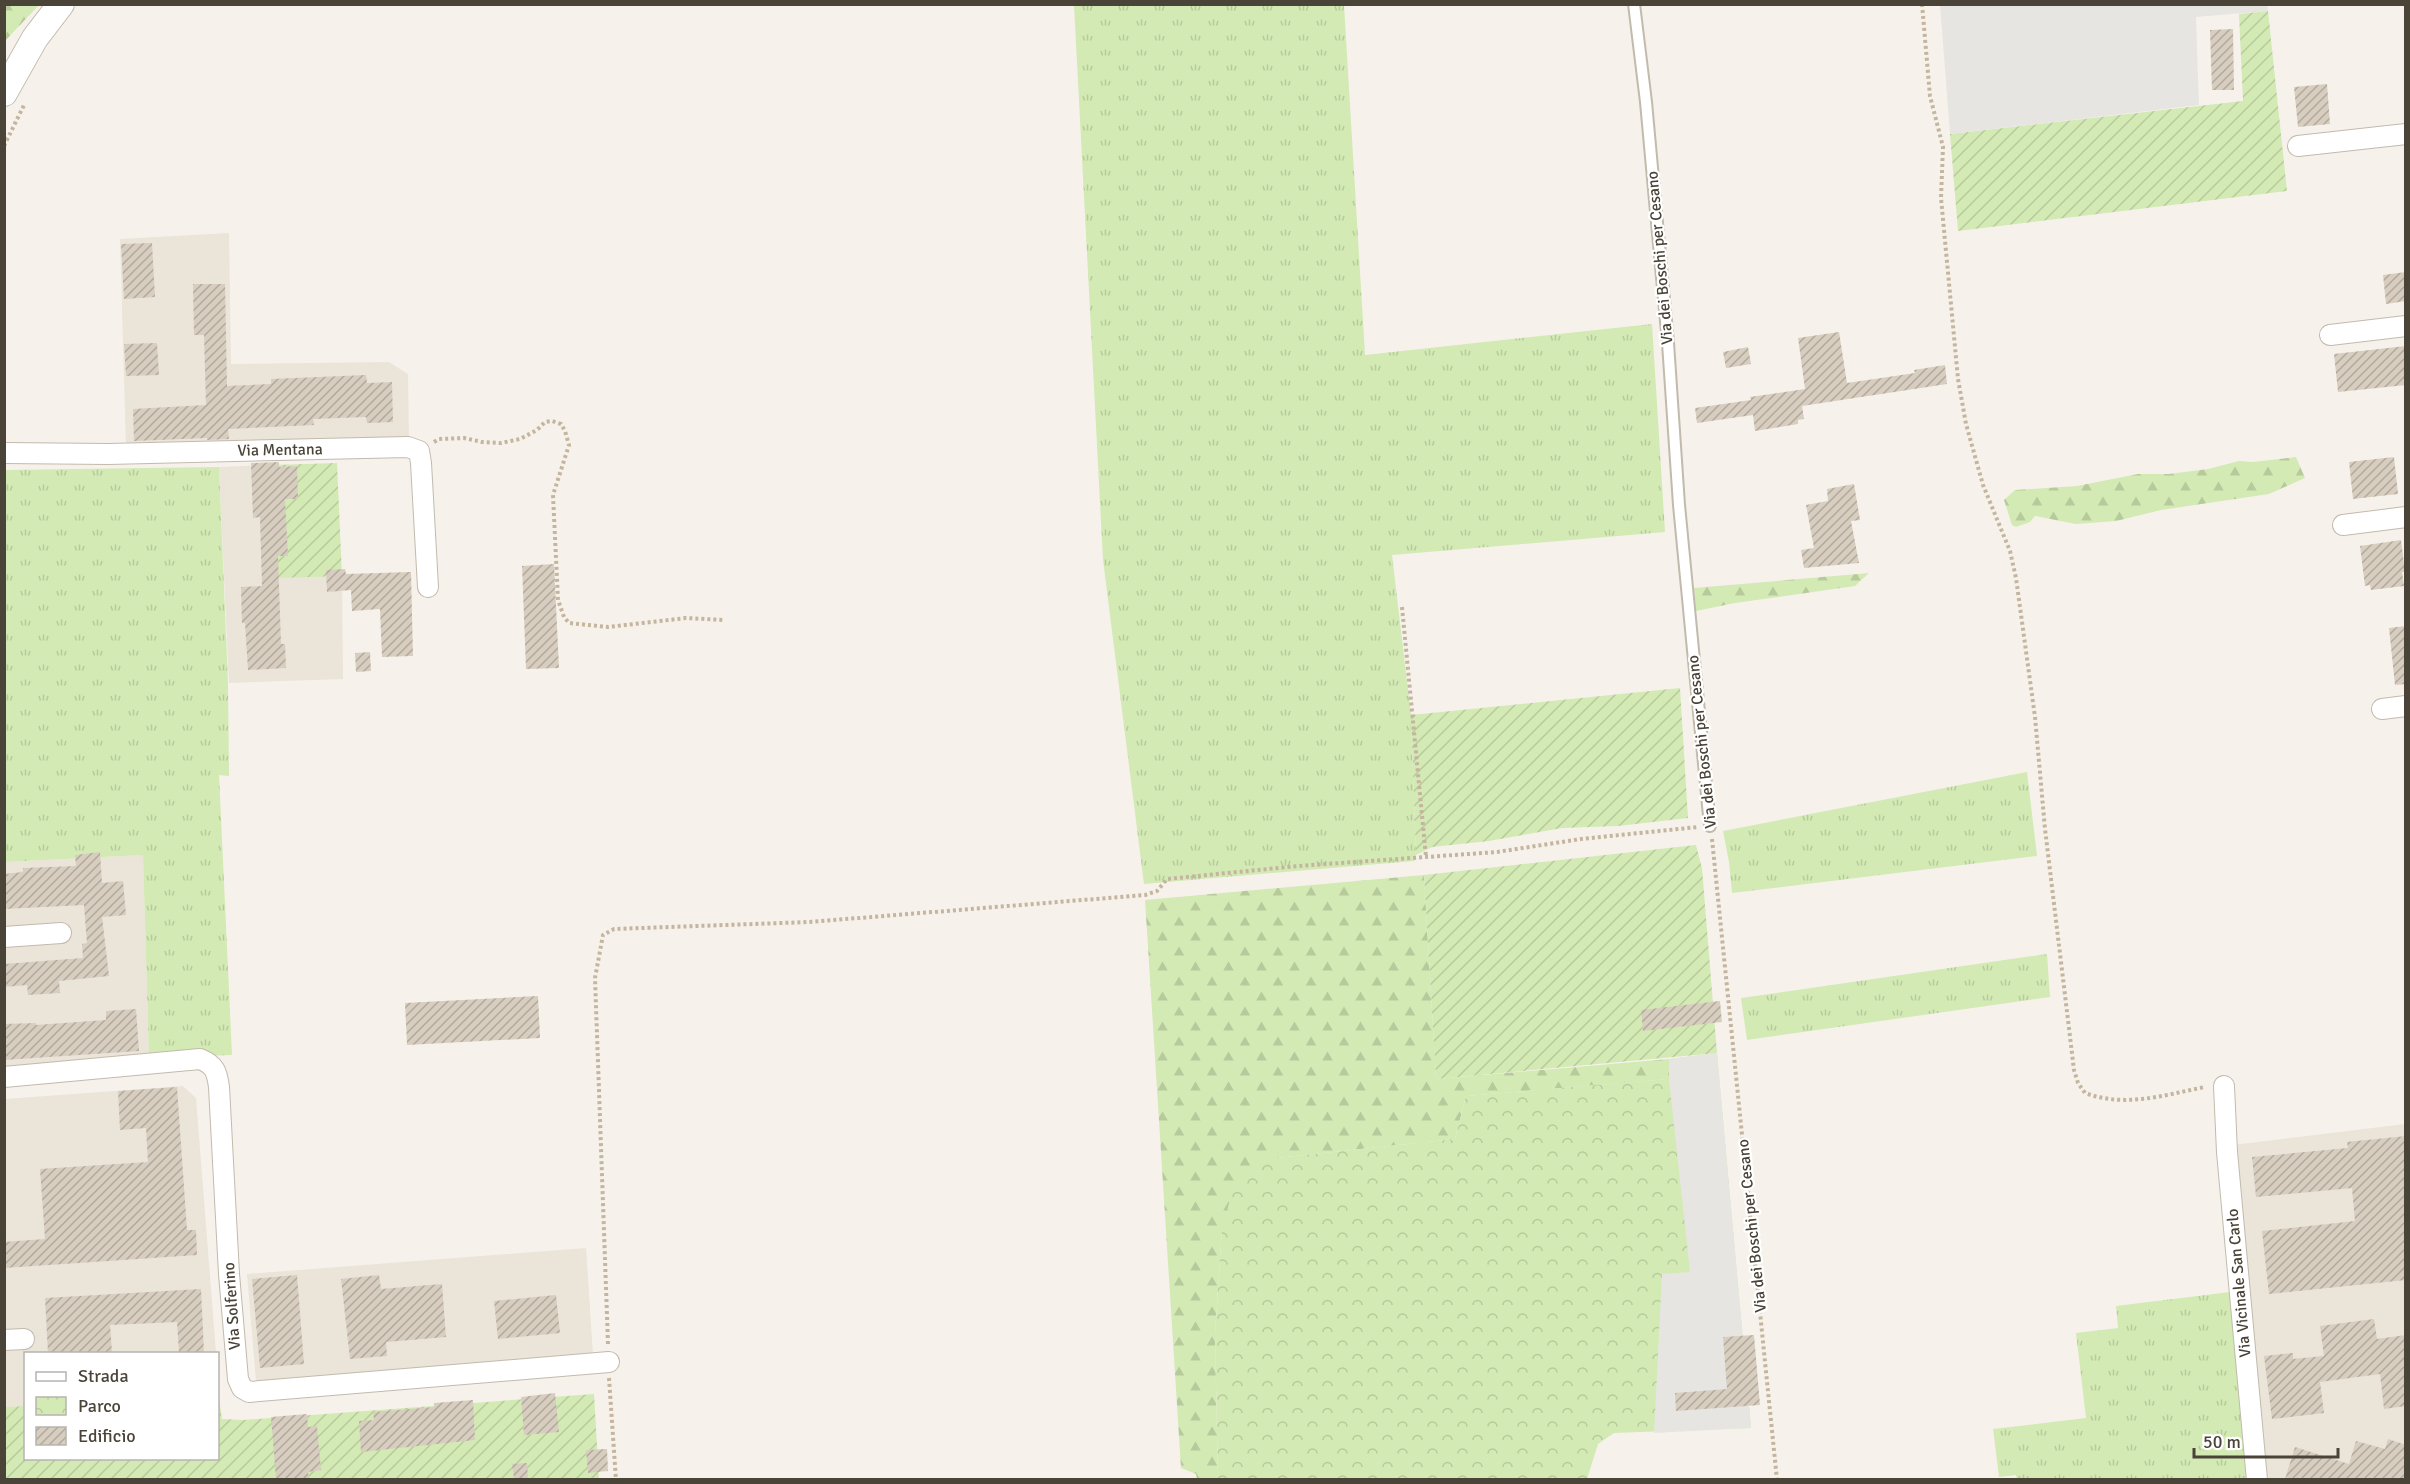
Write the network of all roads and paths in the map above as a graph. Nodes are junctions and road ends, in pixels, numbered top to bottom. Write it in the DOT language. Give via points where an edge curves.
graph roads {
  1 [pos="61,4"];
  2 [pos="1634,4"];
  3 [pos="1922,4"];
  4 [pos="4,93"];
  5 [pos="2406,134"];
  6 [pos="2298,146"];
  7 [pos="2406,326"];
  8 [pos="2330,335"];
  9 [pos="419,451"];
  10 [pos="4,453"];
  11 [pos="2406,517"];
  12 [pos="2343,525"];
  13 [pos="428,587"];
  14 [pos="1402,607"];
  15 [pos="724,620"];
  16 [pos="2406,706"];
  17 [pos="2382,709"];
  18 [pos="1710,826"];
  19 [pos="1426,857"];
  20 [pos="61,933"];
  21 [pos="4,937"];
  22 [pos="4,1077"];
  23 [pos="2224,1086"];
  24 [pos="609,1362"];
  25 [pos="616,1479"];
  26 [pos="1777,1479"];
  27 [pos="2257,1479"];
  1 -- 4 [label="street" via="35,38"];
  2 -- 18 [label="lane, Via dei Boschi per Cesano"];
  3 -- 23 [label="path" via="1930,96 1943,147 1941,198 1958,379 1983,485 2010,551 2016,578 2074,1070 2085,1093 2116,1101"];
  5 -- 6 [label="street"];
  7 -- 8 [label="street"];
  9 -- 10 [label="street, Via Mentana" via="408,447"];
  9 -- 13 [label="street"];
  9 -- 15 [label="path" via="439,439 501,443 520,439 545,422 561,424 569,445 553,495 558,600 569,624 608,627 686,618"];
  11 -- 12 [label="street"];
  14 -- 19 [label="path"];
  16 -- 17 [label="street"];
  18 -- 19 [label="path"];
  18 -- 26 [label="path, Via dei Boschi per Cesano"];
  19 -- 24 [label="path" via="1167,879 1157,891 1145,895 809,922 614,929 603,935 595,978"];
  20 -- 21 [label="street"];
  22 -- 24 [label="street, Via Solferino" via="200,1059 211,1064 217,1072 219,1087 238,1379 249,1392"];
  23 -- 27 [label="street, Via Vicinale San Carlo"];
  24 -- 25 [label="path"];
}
